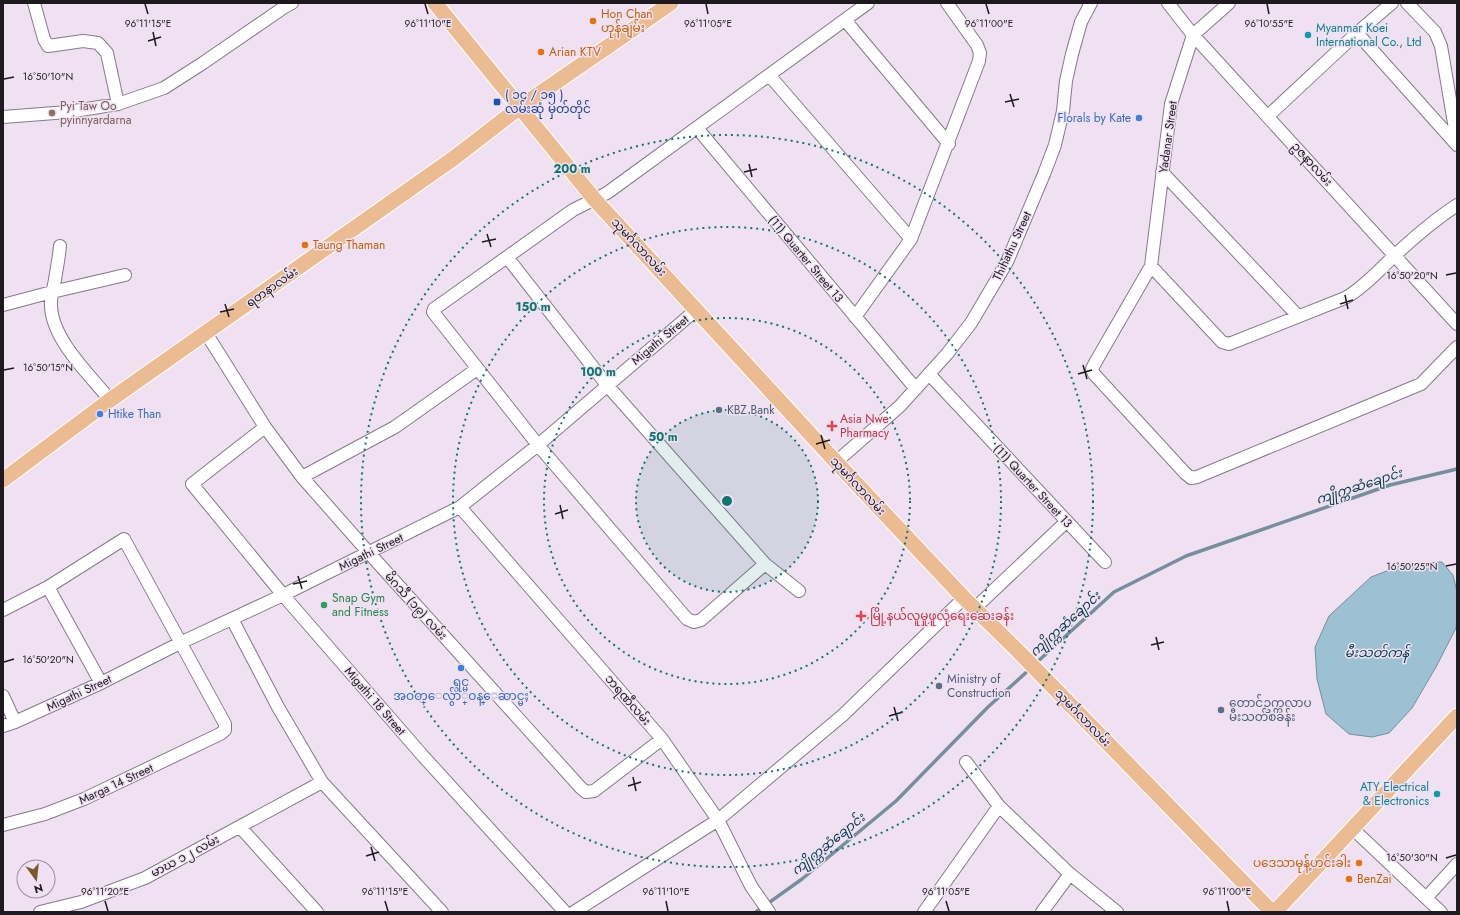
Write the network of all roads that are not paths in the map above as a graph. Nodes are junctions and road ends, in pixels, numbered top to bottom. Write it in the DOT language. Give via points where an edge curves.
graph roads {
  1 [pos="34,3"];
  2 [pos="435,3"];
  3 [pos="671,3"];
  4 [pos="868,3"];
  5 [pos="946,3"];
  6 [pos="1091,3"];
  7 [pos="1168,3"];
  8 [pos="1229,3"];
  9 [pos="1392,3"];
  10 [pos="1407,3"];
  11 [pos="283,5"];
  12 [pos="845,20"];
  13 [pos="1356,33"];
  14 [pos="1193,35"];
  15 [pos="769,75"];
  16 [pos="118,104"];
  17 [pos="520,107"];
  18 [pos="1268,116"];
  19 [pos="3,117"];
  20 [pos="697,128"];
  21 [pos="1457,141"];
  22 [pos="948,144"];
  23 [pos="1457,145"];
  24 [pos="1162,172"];
  25 [pos="595,200"];
  26 [pos="1457,205"];
  27 [pos="911,239"];
  28 [pos="60,246"];
  29 [pos="1395,256"];
  30 [pos="507,257"];
  31 [pos="1151,266"];
  32 [pos="125,275"];
  33 [pos="52,292"];
  34 [pos="3,305"];
  35 [pos="696,310"];
  36 [pos="1298,316"];
  37 [pos="855,317"];
  38 [pos="1457,324"];
  39 [pos="206,333"];
  40 [pos="1457,348"];
  41 [pos="477,370"];
  42 [pos="929,374"];
  43 [pos="607,385"];
  44 [pos="916,389"];
  45 [pos="110,400"];
  46 [pos="265,427"];
  47 [pos="538,445"];
  48 [pos="836,462"];
  49 [pos="302,477"];
  50 [pos="3,480"];
  51 [pos="460,507"];
  52 [pos="1067,521"];
  53 [pos="369,553"];
  54 [pos="1105,562"];
  55 [pos="765,564"];
  56 [pos="48,587"];
  57 [pos="799,592"];
  58 [pos="283,595"];
  59 [pos="970,603"];
  60 [pos="3,610"];
  61 [pos="232,619"];
  62 [pos="180,644"];
  63 [pos="101,683"];
  64 [pos="3,696"];
  65 [pos="1457,716"];
  66 [pos="15,722"];
  67 [pos="3,726"];
  68 [pos="662,739"];
  69 [pos="966,762"];
  70 [pos="322,782"];
  71 [pos="999,806"];
  72 [pos="718,820"];
  73 [pos="3,825"];
  74 [pos="240,827"];
  75 [pos="1353,829"];
  76 [pos="1457,864"];
  77 [pos="1070,874"];
  78 [pos="1426,898"];
  79 [pos="40,912"];
  80 [pos="317,912"];
  81 [pos="442,912"];
  82 [pos="565,912"];
  83 [pos="574,912"];
  84 [pos="769,912"];
  85 [pos="924,912"];
  86 [pos="1042,912"];
  87 [pos="1116,912"];
  88 [pos="1272,912"];
  89 [pos="1275,912"];
  90 [pos="1441,912"];
  1 -- 16 [label="street" via="48,46 83,41 98,44 107,53"];
  2 -- 17 [label="main road, သုမင်္ဂလာလမ်း"];
  3 -- 17 [label="main road, ရတနာလမ်း"];
  4 -- 12 [label="street"];
  5 -- 22 [label="street" via="977,45 980,53"];
  6 -- 42 [label="street, Thihathu Street" via="1081,22 1072,54 1055,145 1007,262 971,323"];
  7 -- 14 [label="street, ဥဇနာလမ်း"];
  8 -- 14 [label="street"];
  9 -- 13 [label="street"];
  10 -- 21 [label="street" via="1435,32 1441,46"];
  11 -- 16 [label="street" via="164,88"];
  12 -- 15 [label="street"];
  12 -- 22 [label="street"];
  13 -- 18 [label="street"];
  13 -- 23 [label="street"];
  14 -- 18 [label="street, ဥဇနာလမ်း"];
  14 -- 24 [label="street, Yadanar Street" via="1171,104"];
  15 -- 20 [label="street"];
  15 -- 27 [label="street"];
  16 -- 19 [label="street" via="68,112"];
  17 -- 25 [label="main road, သုမင်္ဂလာလမ်း"];
  17 -- 39 [label="main road, ရတနာလမ်း" via="454,158"];
  18 -- 29 [label="street, ဥဇနာလမ်း"];
  20 -- 25 [label="street"];
  20 -- 37 [label="street, (11) Quarter Street 13"];
  22 -- 27 [label="street"];
  24 -- 31 [label="street, Yadanar Street"];
  24 -- 36 [label="street"];
  25 -- 30 [label="street" via="573,210"];
  25 -- 35 [label="main road, သုမင်္ဂလာလမ်း"];
  26 -- 29 [label="street"];
  27 -- 37 [label="street"];
  28 -- 33 [label="street"];
  29 -- 36 [label="street" via="1356,292"];
  29 -- 38 [label="street, ဥဇနာလမ်း"];
  30 -- 41 [label="street" via="433,312"];
  30 -- 43 [label="street"];
  31 -- 36 [label="street" via="1225,344"];
  31 -- 40 [label="street" via="1092,369 1191,478 1422,384"];
  32 -- 33 [label="street"];
  33 -- 34 [label="street"];
  33 -- 45 [label="street" via="51,306 59,334 76,360"];
  35 -- 43 [label="street, Migathi Street"];
  35 -- 48 [label="main road, သုမင်္ဂလာလမ်း"];
  37 -- 44 [label="street, (11) Quarter Street 13"];
  39 -- 45 [label="main road, ရတနာလမ်း"];
  39 -- 46 [label="street, မိဂသီ (၁၉) လမ်း"];
  41 -- 47 [label="street"];
  41 -- 49 [label="street" via="389,431"];
  42 -- 44 [label="street, Thihathu Street"];
  42 -- 52 [label="street, (11) Quarter Street 13"];
  43 -- 47 [label="street, Migathi Street"];
  43 -- 55 [label="street"];
  44 -- 48 [label="street, Thihathu Street"];
  45 -- 50 [label="main road, ရတနာလမ်း"];
  46 -- 49 [label="street, မိဂသီ (၁၉) လမ်း"];
  46 -- 58 [label="street, Migathi 18 Street" via="192,484"];
  47 -- 51 [label="street, Migathi Street"];
  47 -- 55 [label="street" via="687,619 694,622 701,620"];
  48 -- 59 [label="main road, သုမင်္ဂလာလမ်း"];
  49 -- 53 [label="street, မိဂသီ (၁၉) လမ်း"];
  51 -- 53 [label="street, Migathi Street"];
  51 -- 68 [label="street, ဘရဏီလမ်း"];
  52 -- 54 [label="street, (11) Quarter Street 13"];
  52 -- 59 [label="street"];
  53 -- 58 [label="street, Migathi Street"];
  53 -- 68 [label="street, မိဂသီ (၁၉) လမ်း" via="586,792 594,792"];
  55 -- 57 [label="street"];
  56 -- 60 [label="street"];
  56 -- 62 [label="street" via="124,539"];
  56 -- 63 [label="street"];
  58 -- 61 [label="street, Migathi Street"];
  58 -- 82 [label="street, Migathi 18 Street" via="423,756"];
  59 -- 72 [label="street"];
  59 -- 88 [label="main road, သုမင်္ဂလာလမ်း"];
  61 -- 62 [label="street, Migathi Street"];
  61 -- 70 [label="street" via="278,707"];
  62 -- 63 [label="street, Migathi Street"];
  62 -- 73 [label="street, Marga 14 Street" via="225,724 225,730 84,799 45,814"];
  63 -- 66 [label="street, Migathi Street"];
  64 -- 66 [label="street"];
  65 -- 75 [label="main road"];
  66 -- 67 [label="street, Migathi Street"];
  68 -- 72 [label="street, ဘရဏီလမ်း"];
  69 -- 71 [label="street"];
  70 -- 74 [label="street, မာဃ ၁၂ လမ်း"];
  70 -- 81 [label="street"];
  71 -- 77 [label="street"];
  71 -- 85 [label="street"];
  72 -- 83 [label="street"];
  72 -- 84 [label="street, ဘရဏီလမ်း" via="751,886"];
  74 -- 79 [label="street, မာဃ ၁၂ လမ်း" via="145,878 81,902"];
  74 -- 80 [label="street"];
  75 -- 78 [label="street"];
  75 -- 89 [label="main road"];
  76 -- 78 [label="street"];
  77 -- 86 [label="street"];
  77 -- 87 [label="street"];
  78 -- 90 [label="street"];
}
